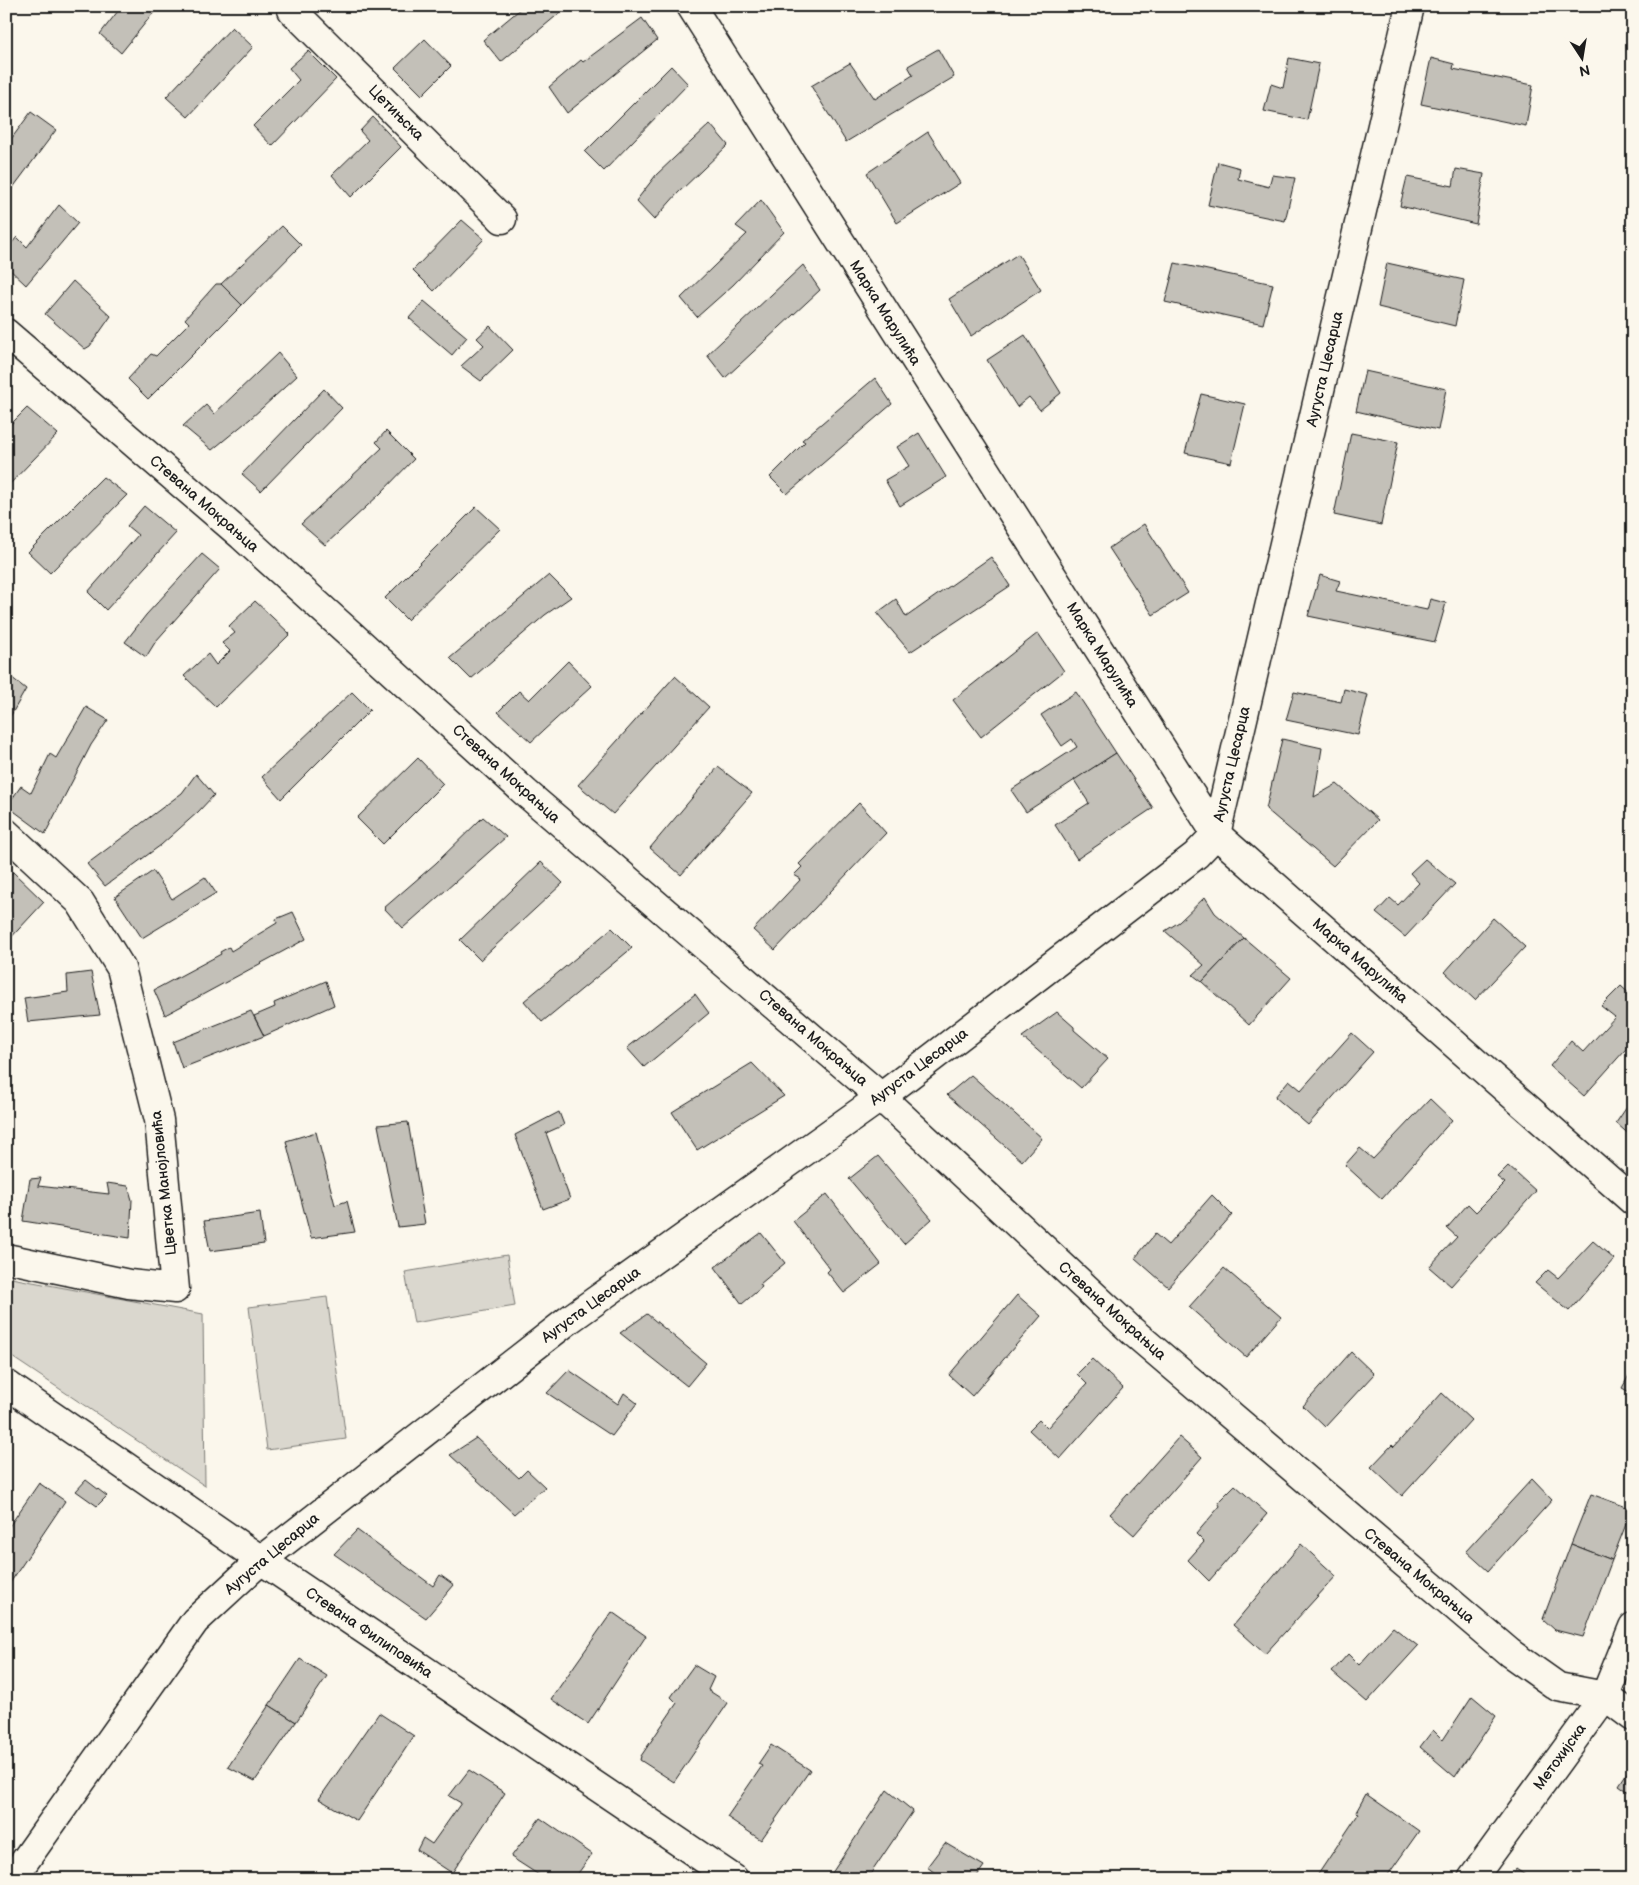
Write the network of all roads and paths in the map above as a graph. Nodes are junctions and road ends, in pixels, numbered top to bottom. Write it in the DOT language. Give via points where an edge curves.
graph roads {
  1 [pos="291,6"];
  2 [pos="691,6"];
  3 [pos="1410,6"];
  4 [pos="502,219"];
  5 [pos="6,333"];
  6 [pos="6,833"];
  7 [pos="1216,834"];
  8 [pos="881,1097"];
  9 [pos="1633,1201"];
  10 [pos="6,1258"];
  11 [pos="6,1384"];
  12 [pos="261,1560"];
  13 [pos="1633,1627"];
  14 [pos="1605,1696"];
  15 [pos="1633,1717"];
  16 [pos="12,1879"];
  17 [pos="734,1879"];
  18 [pos="1472,1879"];
  1 -- 4 [label="street, Цетињска"];
  2 -- 7 [label="street, Марка Марулића"];
  3 -- 7 [label="street, Аугуста Цесарца"];
  5 -- 8 [label="street, Стевана Мокрањца" via="242,536 526,793"];
  6 -- 10 [label="street, Цветка Манојловића" via="80,902 122,968 159,1120 175,1289 129,1284"];
  7 -- 8 [label="street, Аугуста Цесарца" via="1196,854"];
  7 -- 9 [label="street, Марка Марулића"];
  8 -- 12 [label="street, Аугуста Цесарца" via="570,1318"];
  8 -- 14 [label="street, Стевана Мокрањца" via="1132,1331 1510,1653 1558,1687"];
  11 -- 12 [label="street, Стевана Филиповића"];
  12 -- 16 [label="street, Аугуста Цесарца" via="195,1621"];
  12 -- 17 [label="street, Стевана Филиповића"];
  13 -- 14 [label="street, Метохијска"];
  14 -- 15 [label="street, Стевана Мокрањца"];
  14 -- 18 [label="street, Метохијска"];
}
